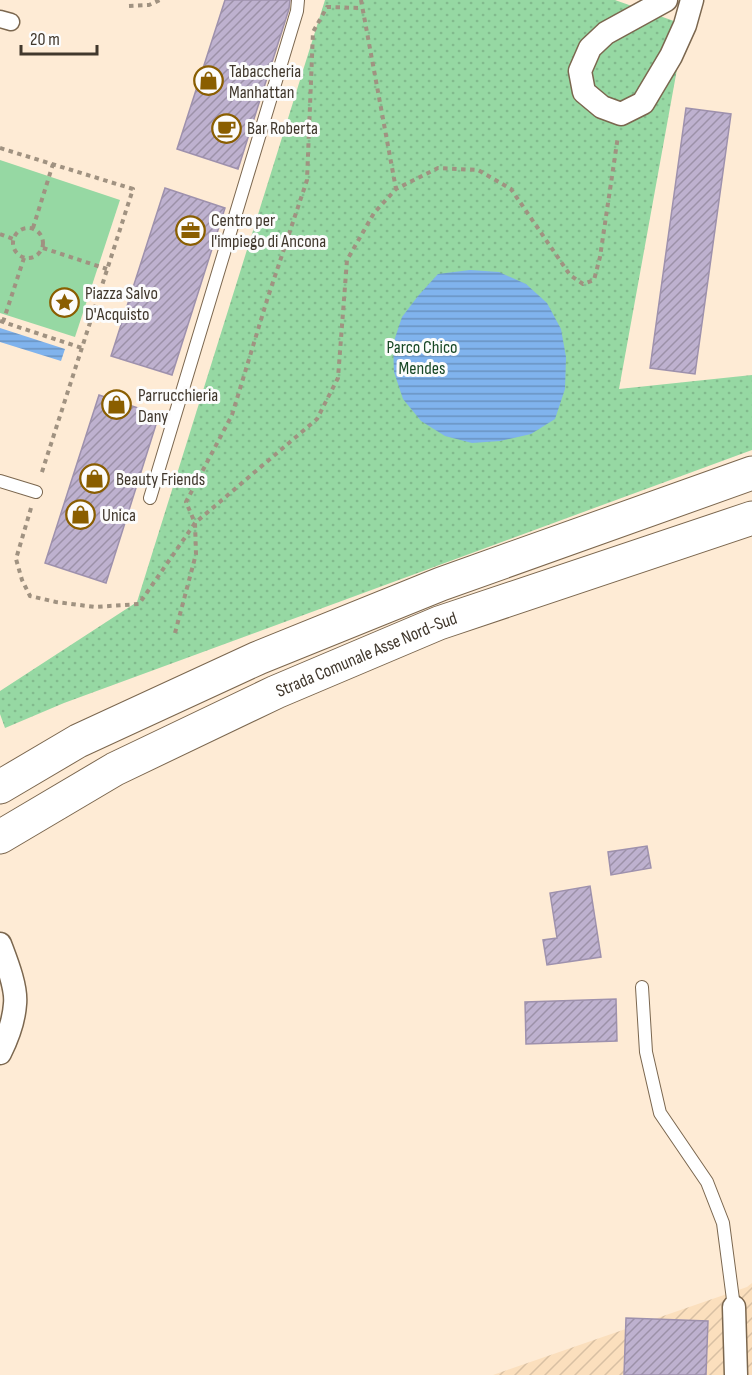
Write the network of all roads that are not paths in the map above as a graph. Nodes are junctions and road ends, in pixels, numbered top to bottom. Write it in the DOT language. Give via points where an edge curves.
graph roads {
  1 [pos="298,0"];
  2 [pos="666,0"];
  3 [pos="692,0"];
  4 [pos="752,473"];
  5 [pos="0,481"];
  6 [pos="36,492"];
  7 [pos="150,498"];
  8 [pos="752,518"];
  9 [pos="0,787"];
  10 [pos="0,837"];
  11 [pos="0,944"];
  12 [pos="642,987"];
  13 [pos="0,1053"];
  14 [pos="734,1307"];
  15 [pos="736,1375"];
  1 -- 7 [label="lane"];
  2 -- 3 [label="street" via="606,33 590,48 580,71 584,92 602,107 621,114 643,103 671,56"];
  4 -- 9 [label="highway, Strada Comunale Asse Nord-Sud" via="441,584 258,658 78,741"];
  5 -- 6 [label="lane"];
  8 -- 10 [label="highway, Strada Comunale Asse Nord-Sud" via="439,623 287,687 115,769"];
  11 -- 13 [label="street" via="16,1002"];
  12 -- 14 [label="lane" via="646,1052 660,1113 707,1182 723,1223"];
  14 -- 15 [label="street"];
}
